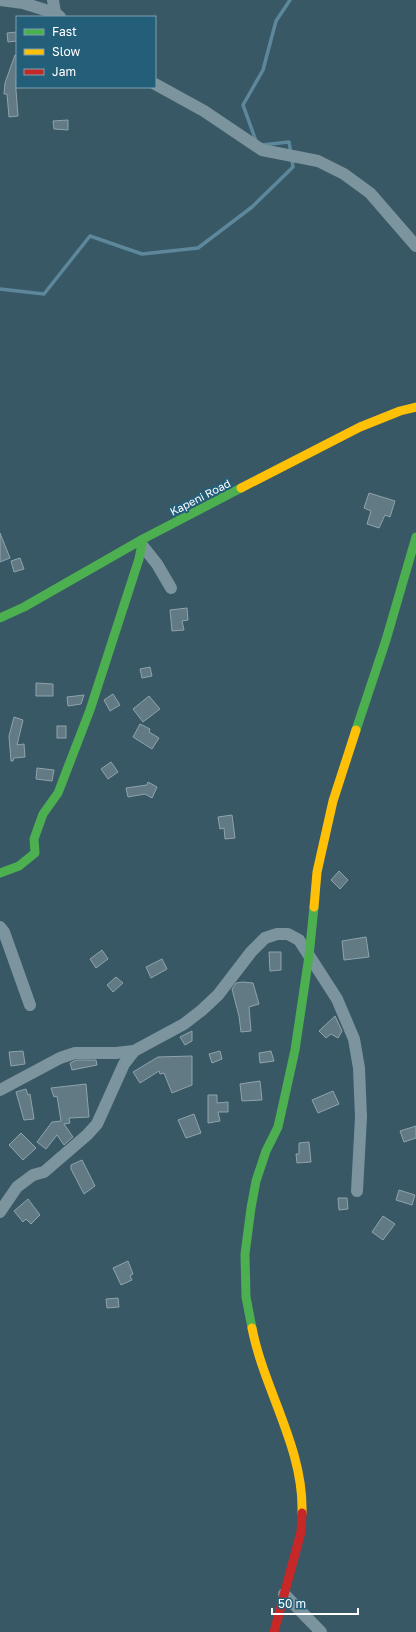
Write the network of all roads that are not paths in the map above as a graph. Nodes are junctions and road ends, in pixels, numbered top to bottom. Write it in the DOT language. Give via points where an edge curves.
graph roads {
  1 [pos="0,0"];
  2 [pos="53,0"];
  3 [pos="57,15"];
  4 [pos="156,85"];
  5 [pos="416,246"];
  6 [pos="416,407"];
  7 [pos="416,538"];
  8 [pos="142,542"];
  9 [pos="171,588"];
  10 [pos="0,618"];
  11 [pos="0,873"];
  12 [pos="0,927"];
  13 [pos="310,956"];
  14 [pos="30,1005"];
  15 [pos="134,1051"];
  16 [pos="0,1090"];
  17 [pos="357,1191"];
  18 [pos="0,1212"];
  19 [pos="284,1594"];
  20 [pos="274,1632"];
  21 [pos="320,1632"];
  1 -- 3 [label="street" via="23,2"];
  2 -- 3 [label="street"];
  4 -- 5 [label="street" via="262,150 318,161 344,174 370,193"];
  6 -- 8 [label="street, Kapeni Road" via="360,427"];
  7 -- 13 [label="street" via="386,640 333,801 317,872"];
  8 -- 9 [label="street"];
  8 -- 10 [label="street, Kapeni Road"];
  8 -- 11 [label="street" via="139,559 90,710 58,793 43,814 34,839 35,853 19,866"];
  12 -- 14 [label="street"];
  13 -- 15 [label="street" via="299,940 288,934 265,938 218,995 202,1010 184,1024"];
  13 -- 17 [label="street" via="338,999 354,1039 359,1068 361,1117"];
  13 -- 19 [label="street" via="284,1105 256,1181 245,1254 246,1297 255,1344 295,1458 302,1503 301,1532"];
  15 -- 16 [label="street" via="75,1053 60,1058"];
  15 -- 18 [label="street" via="124,1064 97,1124 44,1172 33,1175 21,1183"];
  19 -- 20 [label="street"];
  19 -- 21 [label="street"];
}
